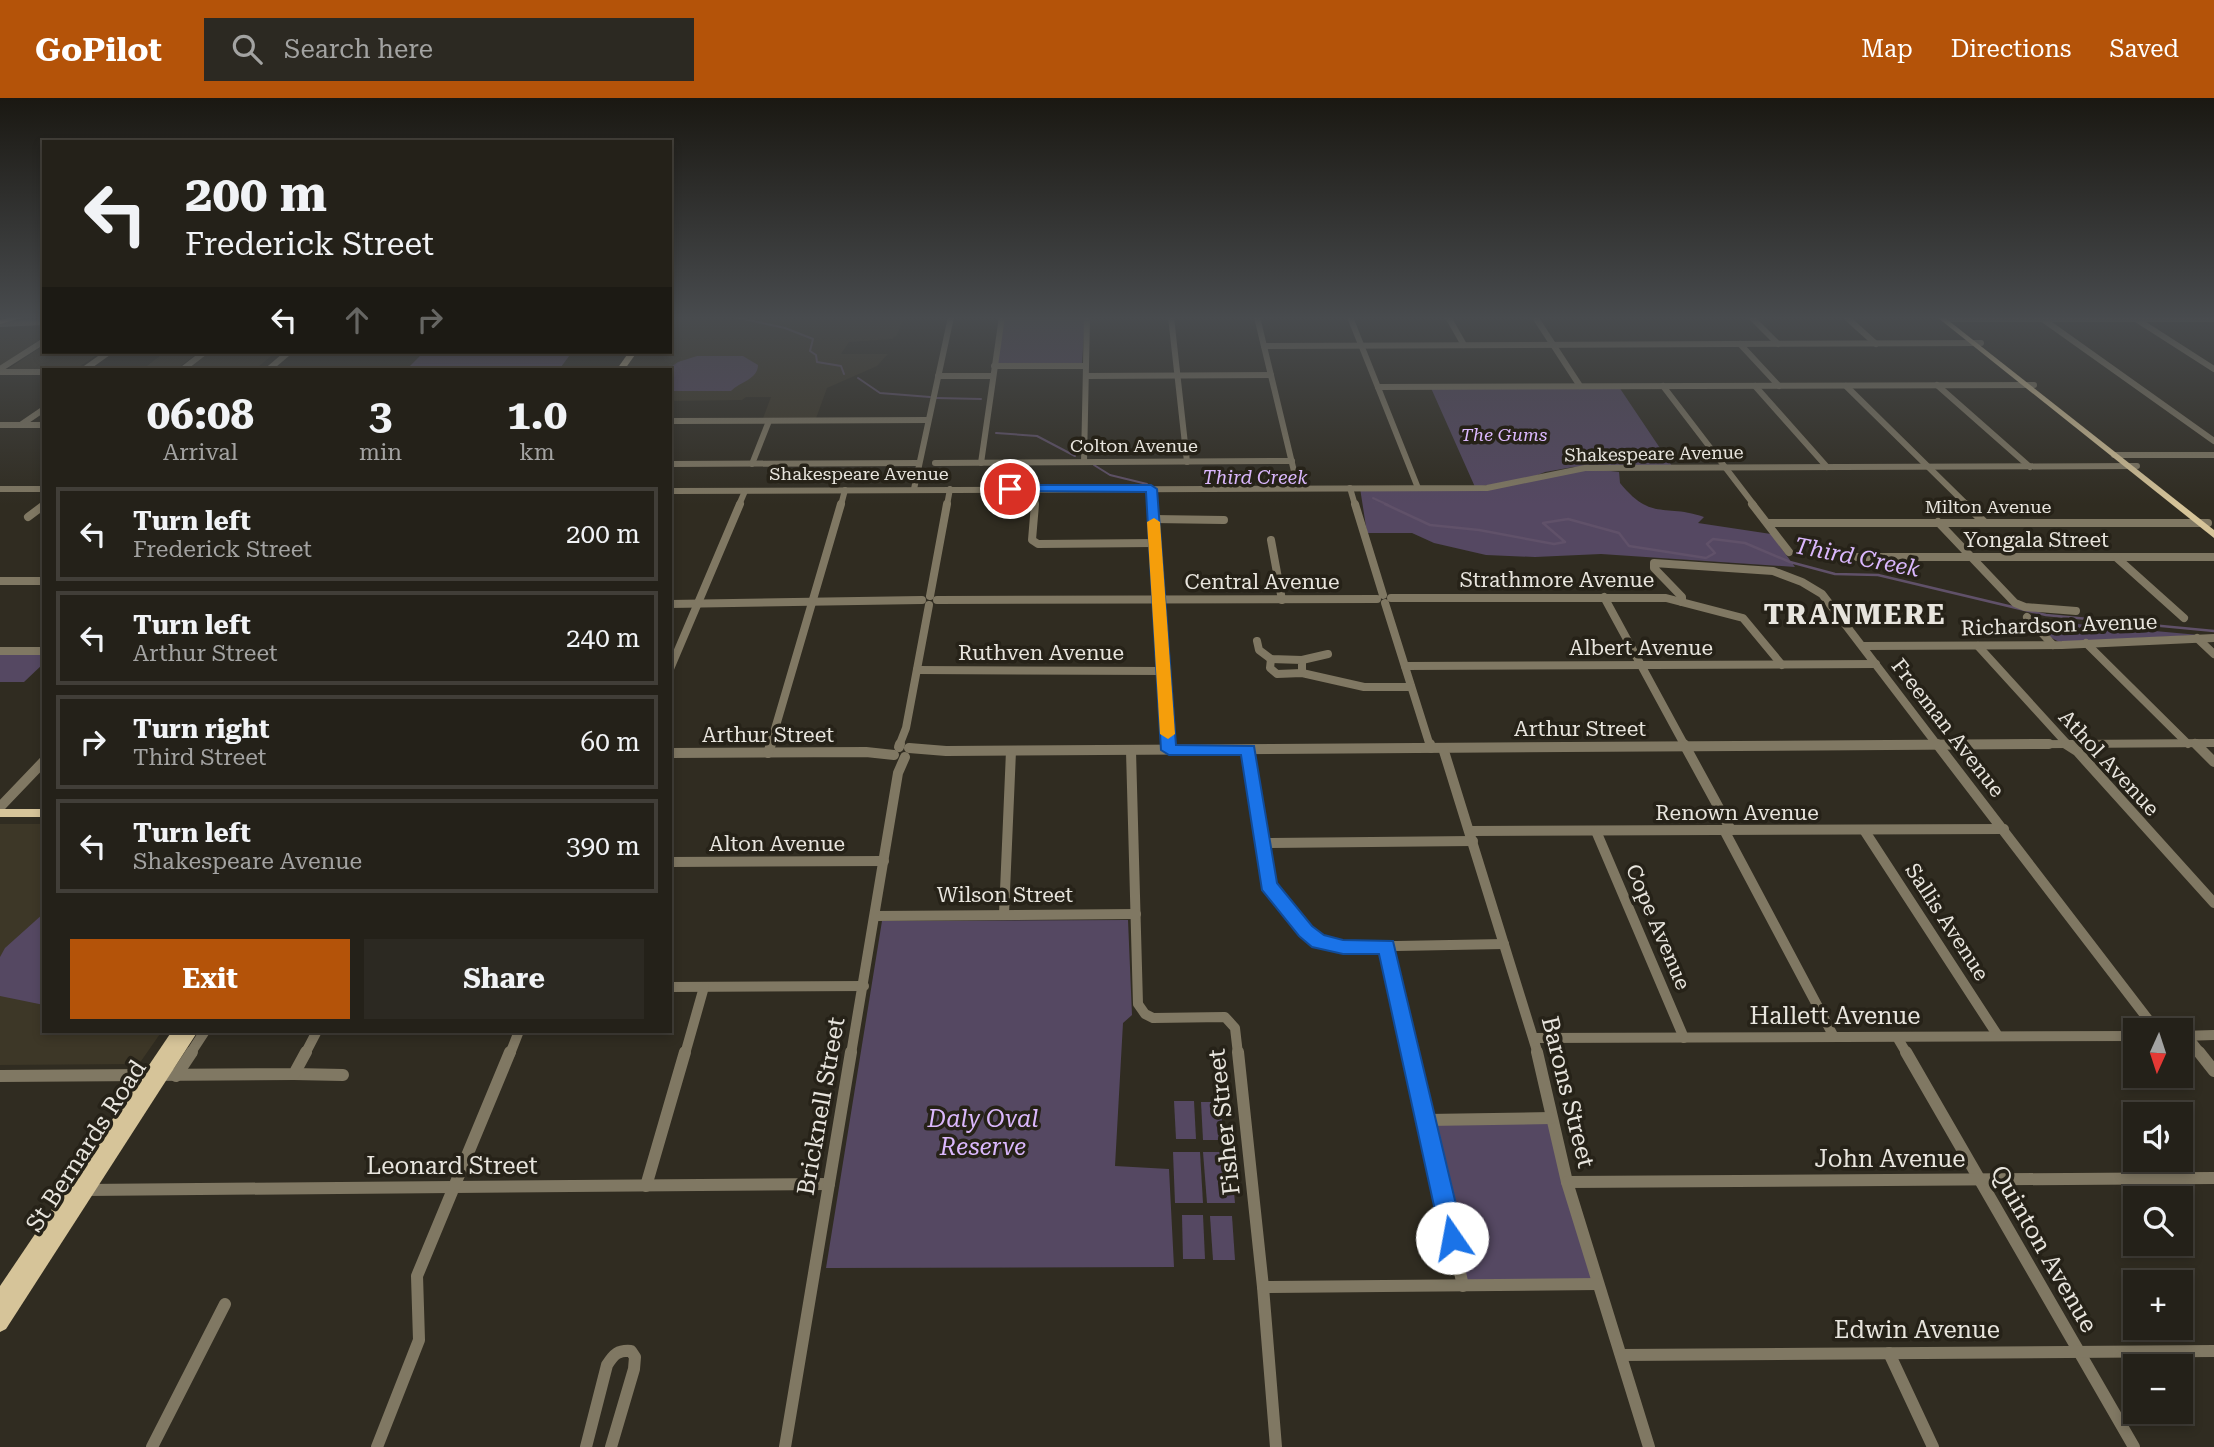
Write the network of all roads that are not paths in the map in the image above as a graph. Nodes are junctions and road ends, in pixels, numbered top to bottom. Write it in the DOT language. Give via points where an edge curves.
graph roads {
  1 [pos="936,380"];
  2 [pos="992,380"];
  3 [pos="1086,380"];
  4 [pos="1178,380"];
  5 [pos="1272,380"];
  6 [pos="1375,380"];
  7 [pos="1576,380"];
  8 [pos="1773,380"];
  9 [pos="2024,380"];
  10 [pos="2129,380"];
  11 [pos="1937,385"];
  12 [pos="2030,385"];
  13 [pos="1580,386"];
  14 [pos="1663,386"];
  15 [pos="1755,386"];
  16 [pos="1779,386"];
  17 [pos="1846,386"];
  18 [pos="1378,387"];
  19 [pos="42,410"];
  20 [pos="928,420"];
  21 [pos="672,421"];
  22 [pos="769,421"];
  23 [pos="0,425"];
  24 [pos="21,425"];
  25 [pos="42,425"];
  26 [pos="2214,440"];
  27 [pos="2214,454"];
  28 [pos="2118,455"];
  29 [pos="1292,461"];
  30 [pos="1084,462"];
  31 [pos="1187,462"];
  32 [pos="919,463"];
  33 [pos="935,463"];
  34 [pos="981,463"];
  35 [pos="672,464"];
  36 [pos="752,464"];
  37 [pos="2133,466"];
  38 [pos="1827,467"];
  39 [pos="1929,467"];
  40 [pos="2030,467"];
  41 [pos="1725,468"];
  42 [pos="1298,488"];
  43 [pos="1350,488"];
  44 [pos="1418,488"];
  45 [pos="0,489"];
  46 [pos="42,489"];
  47 [pos="914,489"];
  48 [pos="950,489"];
  49 [pos="1035,489"];
  50 [pos="1151,489"];
  51 [pos="845,490"];
  52 [pos="672,491"];
  53 [pos="745,491"];
  54 [pos="42,506"];
  55 [pos="28,517"];
  56 [pos="1153,519"];
  57 [pos="1224,520"];
  58 [pos="2205,521"];
  59 [pos="1938,522"];
  60 [pos="1984,522"];
  61 [pos="1768,523"];
  62 [pos="2214,535"];
  63 [pos="1271,540"];
  64 [pos="1154,543"];
  65 [pos="1789,552"];
  66 [pos="1857,557"];
  67 [pos="2214,557"];
  68 [pos="1971,558"];
  69 [pos="2117,558"];
  70 [pos="0,581"];
  71 [pos="42,581"];
  72 [pos="1604,597"];
  73 [pos="1384,599"];
  74 [pos="929,600"];
  75 [pos="1158,600"];
  76 [pos="1282,600"];
  77 [pos="1682,602"];
  78 [pos="698,603"];
  79 [pos="813,603"];
  80 [pos="672,604"];
  81 [pos="2076,611"];
  82 [pos="2027,617"];
  83 [pos="2184,618"];
  84 [pos="2197,638"];
  85 [pos="2214,638"];
  86 [pos="1257,641"];
  87 [pos="2086,643"];
  88 [pos="2053,645"];
  89 [pos="1863,646"];
  90 [pos="1978,646"];
  91 [pos="0,651"];
  92 [pos="42,651"];
  93 [pos="1328,654"];
  94 [pos="2214,654"];
  95 [pos="1271,659"];
  96 [pos="1302,660"];
  97 [pos="672,664"];
  98 [pos="1876,664"];
  99 [pos="1782,665"];
  100 [pos="1405,666"];
  101 [pos="1642,666"];
  102 [pos="917,670"];
  103 [pos="1164,671"];
  104 [pos="1302,673"];
  105 [pos="1411,687"];
  106 [pos="2191,743"];
  107 [pos="2214,743"];
  108 [pos="2066,744"];
  109 [pos="1939,745"];
  110 [pos="1684,746"];
  111 [pos="1430,748"];
  112 [pos="1443,748"];
  113 [pos="1169,750"];
  114 [pos="1248,750"];
  115 [pos="1011,751"];
  116 [pos="1131,751"];
  117 [pos="902,752"];
  118 [pos="672,753"];
  119 [pos="768,753"];
  120 [pos="2214,762"];
  121 [pos="42,763"];
  122 [pos="0,807"];
  123 [pos="0,813"];
  124 [pos="42,813"];
  125 [pos="2004,829"];
  126 [pos="1727,830"];
  127 [pos="1864,830"];
  128 [pos="1596,831"];
  129 [pos="1471,836"];
  130 [pos="1261,843"];
  131 [pos="884,861"];
  132 [pos="672,862"];
  133 [pos="2214,903"];
  134 [pos="1003,914"];
  135 [pos="1136,914"];
  136 [pos="875,916"];
  137 [pos="1504,944"];
  138 [pos="1387,947"];
  139 [pos="864,986"];
  140 [pos="672,987"];
  141 [pos="704,987"];
  142 [pos="2147,1018"];
  143 [pos="179,1033"];
  144 [pos="189,1033"];
  145 [pos="203,1033"];
  146 [pos="316,1033"];
  147 [pos="518,1033"];
  148 [pos="2193,1035"];
  149 [pos="2214,1035"];
  150 [pos="1998,1036"];
  151 [pos="2123,1036"];
  152 [pos="1834,1037"];
  153 [pos="1897,1037"];
  154 [pos="1534,1038"];
  155 [pos="1684,1038"];
  156 [pos="2193,1046"];
  157 [pos="2214,1071"];
  158 [pos="294,1074"];
  159 [pos="343,1075"];
  160 [pos="0,1076"];
  161 [pos="163,1076"];
  162 [pos="1551,1118"];
  163 [pos="1427,1120"];
  164 [pos="2214,1178"];
  165 [pos="1979,1179"];
  166 [pos="1567,1182"];
  167 [pos="829,1184"];
  168 [pos="646,1186"];
  169 [pos="453,1187"];
  170 [pos="80,1190"];
  171 [pos="1598,1284"];
  172 [pos="1463,1286"];
  173 [pos="1263,1287"];
  174 [pos="0,1302"];
  175 [pos="225,1304"];
  176 [pos="0,1322"];
  177 [pos="2214,1351"];
  178 [pos="2080,1352"];
  179 [pos="1889,1353"];
  180 [pos="1621,1355"];
  181 [pos="152,1447"];
  182 [pos="377,1447"];
  183 [pos="586,1447"];
  184 [pos="611,1447"];
  185 [pos="785,1447"];
  186 [pos="1276,1447"];
  187 [pos="1649,1447"];
  188 [pos="1933,1447"];
  189 [pos="2134,1447"];
  1 -- 20 [label="street"];
  2 -- 34 [label="street"];
  3 -- 30 [label="street"];
  4 -- 31 [label="street"];
  5 -- 29 [label="street"];
  6 -- 18 [label="street"];
  7 -- 13 [label="street"];
  8 -- 16 [label="street"];
  9 -- 12 [label="main road"];
  10 -- 26 [label="street"];
  11 -- 12 [label="street"];
  11 -- 17 [label="street"];
  11 -- 40 [label="street"];
  12 -- 28 [label="main road"];
  13 -- 14 [label="street"];
  13 -- 18 [label="street"];
  14 -- 15 [label="street"];
  14 -- 41 [label="street"];
  15 -- 16 [label="street"];
  15 -- 38 [label="street"];
  16 -- 17 [label="street"];
  17 -- 39 [label="street"];
  18 -- 44 [label="street"];
  19 -- 24 [label="street"];
  20 -- 22 [label="street"];
  20 -- 32 [label="street"];
  21 -- 22 [label="street"];
  22 -- 36 [label="street"];
  23 -- 24 [label="street"];
  24 -- 25 [label="street"];
  27 -- 28 [label="street"];
  28 -- 37 [label="main road"];
  29 -- 31 [label="street, Colton Avenue"];
  29 -- 42 [label="street"];
  30 -- 31 [label="street, Colton Avenue"];
  30 -- 34 [label="street, Colton Avenue"];
  32 -- 36 [label="street"];
  32 -- 47 [label="street"];
  33 -- 34 [label="street, Colton Avenue"];
  35 -- 36 [label="street"];
  37 -- 40 [label="street, Shakespeare Avenue"];
  37 -- 58 [label="main road"];
  38 -- 39 [label="street, Shakespeare Avenue"];
  38 -- 41 [label="street, Shakespeare Avenue"];
  39 -- 40 [label="street, Shakespeare Avenue"];
  39 -- 60 [label="street"];
  41 -- 44 [label="street, Shakespeare Avenue" via="1585,468 1501,487"];
  41 -- 61 [label="street"];
  42 -- 43 [label="street, Shakespeare Avenue"];
  42 -- 50 [label="street, Shakespeare Avenue"];
  43 -- 44 [label="street, Shakespeare Avenue"];
  43 -- 73 [label="street"];
  45 -- 46 [label="street"];
  47 -- 48 [label="street, Shakespeare Avenue"];
  47 -- 51 [label="street, Shakespeare Avenue"];
  48 -- 49 [label="street, Shakespeare Avenue"];
  48 -- 74 [label="street"];
  49 -- 50 [label="street, Shakespeare Avenue"];
  49 -- 64 [label="street" via="1032,540 1038,544"];
  50 -- 56 [label="street"];
  51 -- 53 [label="street, Shakespeare Avenue"];
  51 -- 79 [label="street"];
  52 -- 53 [label="street, Shakespeare Avenue"];
  53 -- 78 [label="street"];
  54 -- 55 [label="street"];
  56 -- 57 [label="street"];
  56 -- 64 [label="street"];
  58 -- 60 [label="street, Milton Avenue"];
  58 -- 62 [label="main road"];
  59 -- 60 [label="street, Milton Avenue"];
  59 -- 61 [label="street, Milton Avenue"];
  59 -- 68 [label="street"];
  61 -- 65 [label="street"];
  63 -- 76 [label="street"];
  64 -- 75 [label="street"];
  66 -- 68 [label="street, Yongala Street"];
  67 -- 69 [label="street, Yongala Street"];
  68 -- 69 [label="street, Yongala Street"];
  68 -- 81 [label="street" via="2021,606"];
  69 -- 83 [label="street"];
  70 -- 71 [label="street"];
  72 -- 73 [label="street, Strathmore Avenue"];
  72 -- 77 [label="street, Strathmore Avenue"];
  72 -- 101 [label="street"];
  73 -- 76 [label="street, Central Avenue"];
  73 -- 100 [label="street"];
  74 -- 75 [label="street, Central Avenue"];
  74 -- 79 [label="street, Central Avenue"];
  74 -- 102 [label="street"];
  75 -- 76 [label="street, Central Avenue"];
  75 -- 103 [label="street"];
  77 -- 89 [label="street, Freeman Avenue" via="1654,563 1773,571 1822,594"];
  77 -- 99 [label="street, Strathmore Avenue" via="1745,619"];
  78 -- 79 [label="street, Central Avenue"];
  78 -- 80 [label="street, Central Avenue"];
  78 -- 97 [label="street"];
  79 -- 119 [label="street"];
  82 -- 88 [label="street"];
  84 -- 85 [label="street, Richardson Avenue"];
  84 -- 87 [label="street, Richardson Avenue"];
  84 -- 94 [label="street"];
  86 -- 95 [label="street" via="1259,650"];
  87 -- 88 [label="street, Richardson Avenue"];
  87 -- 106 [label="street"];
  88 -- 90 [label="street, Richardson Avenue"];
  89 -- 90 [label="street, Richardson Avenue"];
  89 -- 98 [label="street, Freeman Avenue"];
  90 -- 108 [label="street, Athol Avenue"];
  91 -- 92 [label="street"];
  93 -- 96 [label="street"];
  95 -- 96 [label="street"];
  95 -- 104 [label="street" via="1274,673"];
  96 -- 104 [label="street"];
  98 -- 99 [label="street, Albert Avenue"];
  98 -- 109 [label="street, Freeman Avenue"];
  99 -- 101 [label="street, Albert Avenue"];
  100 -- 101 [label="street, Albert Avenue"];
  100 -- 105 [label="street"];
  101 -- 110 [label="street"];
  102 -- 103 [label="street, Ruthven Avenue"];
  102 -- 117 [label="street"];
  103 -- 113 [label="street"];
  104 -- 105 [label="street" via="1364,687"];
  105 -- 111 [label="street"];
  106 -- 107 [label="street, Arthur Street"];
  106 -- 108 [label="street, Arthur Street"];
  106 -- 120 [label="street"];
  108 -- 109 [label="street, Arthur Street"];
  108 -- 133 [label="street, Athol Avenue"];
  109 -- 110 [label="street, Arthur Street"];
  109 -- 125 [label="street, Freeman Avenue"];
  110 -- 112 [label="street, Arthur Street"];
  110 -- 126 [label="street"];
  111 -- 112 [label="street, Arthur Street"];
  111 -- 114 [label="street, Arthur Street"];
  112 -- 129 [label="street, Barons Street"];
  113 -- 114 [label="street, Arthur Street"];
  113 -- 116 [label="street, Arthur Street"];
  114 -- 130 [label="street"];
  115 -- 116 [label="street, Arthur Street"];
  115 -- 117 [label="street, Arthur Street"];
  115 -- 134 [label="street"];
  116 -- 135 [label="street, Fisher Street"];
  117 -- 119 [label="street, Arthur Street"];
  117 -- 131 [label="street, Bricknell Street"];
  118 -- 119 [label="street, Arthur Street"];
  121 -- 122 [label="street"];
  123 -- 124 [label="main road"];
  125 -- 127 [label="street, Renown Avenue"];
  125 -- 142 [label="street, Freeman Avenue"];
  126 -- 127 [label="street, Renown Avenue"];
  126 -- 128 [label="street, Renown Avenue"];
  126 -- 152 [label="street"];
  127 -- 150 [label="street, Sallis Avenue"];
  128 -- 129 [label="street, Renown Avenue"];
  128 -- 155 [label="street, Cope Avenue"];
  129 -- 130 [label="street, Renown Avenue"];
  129 -- 137 [label="street, Barons Street"];
  130 -- 138 [label="street" via="1269,885 1312,937 1329,945"];
  131 -- 132 [label="street, Alton Avenue"];
  131 -- 136 [label="street, Bricknell Street"];
  134 -- 135 [label="street, Wilson Street"];
  134 -- 136 [label="street, Wilson Street"];
  135 -- 173 [label="street, Fisher Street" via="1140,1010 1153,1018 1225,1017 1235,1028"];
  136 -- 139 [label="street, Bricknell Street"];
  137 -- 138 [label="street"];
  137 -- 154 [label="street, Barons Street"];
  138 -- 163 [label="street"];
  139 -- 141 [label="street"];
  139 -- 167 [label="street, Bricknell Street"];
  140 -- 141 [label="street"];
  141 -- 168 [label="street"];
  143 -- 161 [label="main road, St Bernards Road"];
  144 -- 161 [label="main road, St Bernards Road"];
  145 -- 161 [label="street"];
  146 -- 158 [label="street"];
  147 -- 169 [label="street"];
  148 -- 149 [label="street"];
  150 -- 151 [label="street, Hallett Avenue"];
  150 -- 153 [label="street, Hallett Avenue"];
  152 -- 153 [label="street, Hallett Avenue"];
  152 -- 155 [label="street, Hallett Avenue"];
  153 -- 165 [label="street, Quinton Avenue"];
  154 -- 155 [label="street, Hallett Avenue"];
  154 -- 162 [label="street, Barons Street"];
  156 -- 157 [label="street"];
  158 -- 159 [label="street"];
  158 -- 161 [label="street"];
  160 -- 161 [label="street"];
  161 -- 170 [label="main road, St Bernards Road"];
  162 -- 163 [label="street"];
  162 -- 166 [label="street, Barons Street"];
  163 -- 172 [label="street"];
  164 -- 165 [label="street, John Avenue"];
  165 -- 166 [label="street, John Avenue"];
  165 -- 178 [label="street, Quinton Avenue"];
  166 -- 171 [label="street, Barons Street"];
  167 -- 168 [label="street, Leonard Street"];
  167 -- 185 [label="street, Bricknell Street"];
  168 -- 169 [label="street, Leonard Street"];
  169 -- 170 [label="street, Leonard Street"];
  169 -- 182 [label="street" via="417,1276 419,1340"];
  170 -- 174 [label="main road, St Bernards Road"];
  170 -- 176 [label="main road, St Bernards Road"];
  171 -- 172 [label="street"];
  171 -- 180 [label="street, Barons Street"];
  172 -- 173 [label="street"];
  173 -- 186 [label="street, Fisher Street"];
  175 -- 181 [label="street"];
  177 -- 178 [label="street, Edwin Avenue"];
  178 -- 179 [label="street, Edwin Avenue"];
  178 -- 189 [label="street, Quinton Avenue"];
  179 -- 180 [label="street, Edwin Avenue"];
  179 -- 188 [label="street"];
  180 -- 187 [label="street, Barons Street"];
  183 -- 184 [label="street" via="607,1365 613,1354 631,1351 634,1369"];
}
